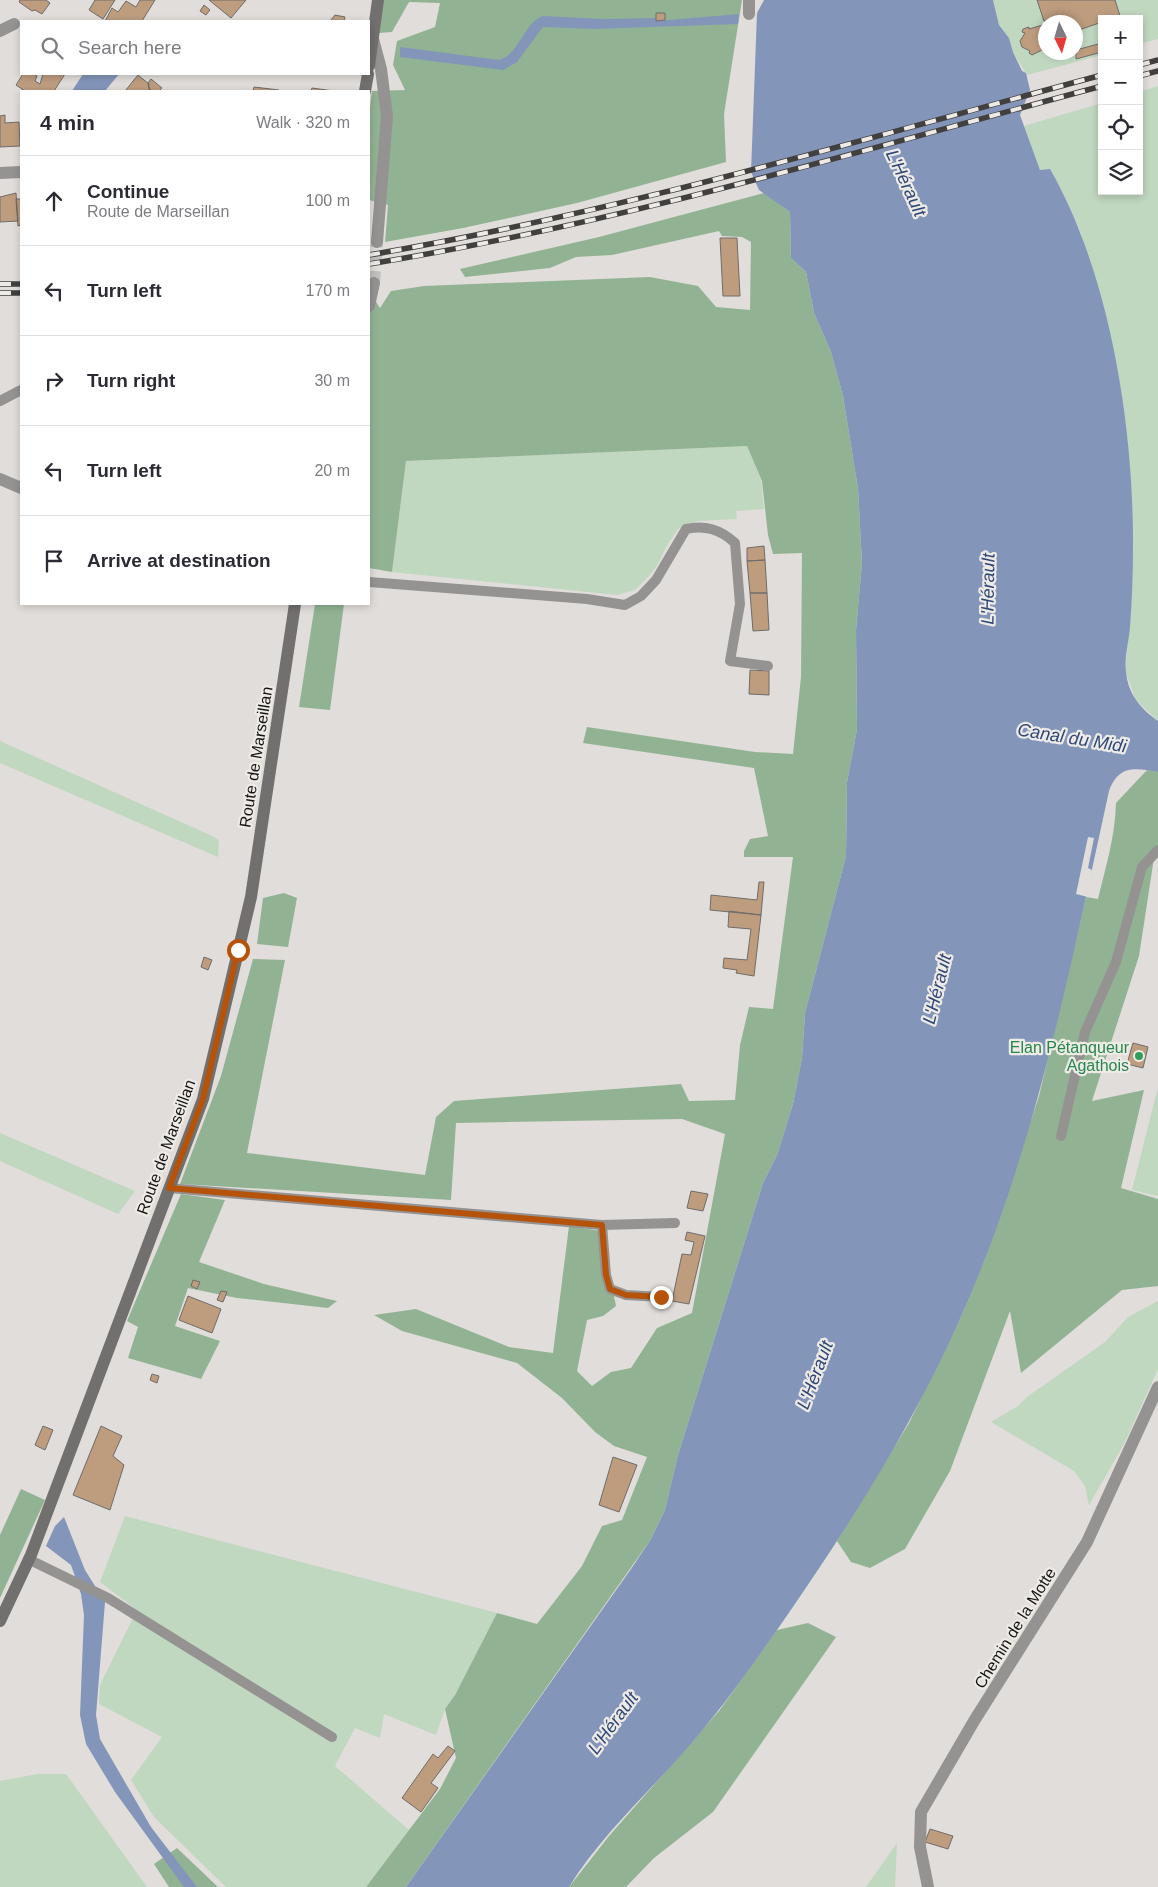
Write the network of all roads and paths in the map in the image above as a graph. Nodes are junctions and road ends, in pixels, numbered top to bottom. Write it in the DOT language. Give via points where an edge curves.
graph roads {
  1 [pos="378,0"];
  2 [pos="749,0"];
  3 [pos="748,14"];
  4 [pos="14,24"];
  5 [pos="0,30"];
  6 [pos="373,38"];
  7 [pos="370,59"];
  8 [pos="368,75"];
  9 [pos="365,90"];
  10 [pos="0,172"];
  11 [pos="20,172"];
  12 [pos="377,242"];
  13 [pos="374,283"];
  14 [pos="370,301"];
  15 [pos="20,391"];
  16 [pos="0,401"];
  17 [pos="0,479"];
  18 [pos="20,488"];
  19 [pos="370,582"];
  20 [pos="295,605"];
  21 [pos="768,666"];
  22 [pos="1158,850"];
  23 [pos="1061,1136"];
  24 [pos="169,1188"];
  25 [pos="675,1223"];
  26 [pos="602,1225"];
  27 [pos="661,1297"];
  28 [pos="1158,1387"];
  29 [pos="28,1559"];
  30 [pos="0,1621"];
  31 [pos="332,1737"];
  32 [pos="928,1887"];
  1 -- 6 [label="main road"];
  2 -- 3 [label="street"];
  4 -- 5 [label="street"];
  6 -- 7 [label="main road"];
  6 -- 12 [label="street" via="381,68 387,116"];
  8 -- 9 [label="main road"];
  10 -- 11 [label="street"];
  13 -- 14 [label="street"];
  15 -- 16 [label="lane"];
  17 -- 18 [label="street"];
  19 -- 21 [label="lane" via="587,599 625,605 641,596 656,580 686,529 702,526 725,533 735,542 740,604 730,661"];
  20 -- 24 [label="main road, Route de Marseillan" via="251,898 203,1099"];
  22 -- 23 [label="lane" via="1142,867 1116,962 1085,1032"];
  24 -- 26 [label="lane"];
  24 -- 29 [label="main road, Route de Marseillan"];
  25 -- 26 [label="lane"];
  26 -- 27 [label="lane" via="610,1289 626,1295"];
  28 -- 32 [label="street, Chemin de la Motte" via="1087,1542 921,1812 920,1847"];
  29 -- 30 [label="main road, Route de Marseillan"];
  29 -- 31 [label="lane" via="108,1598"];
}
